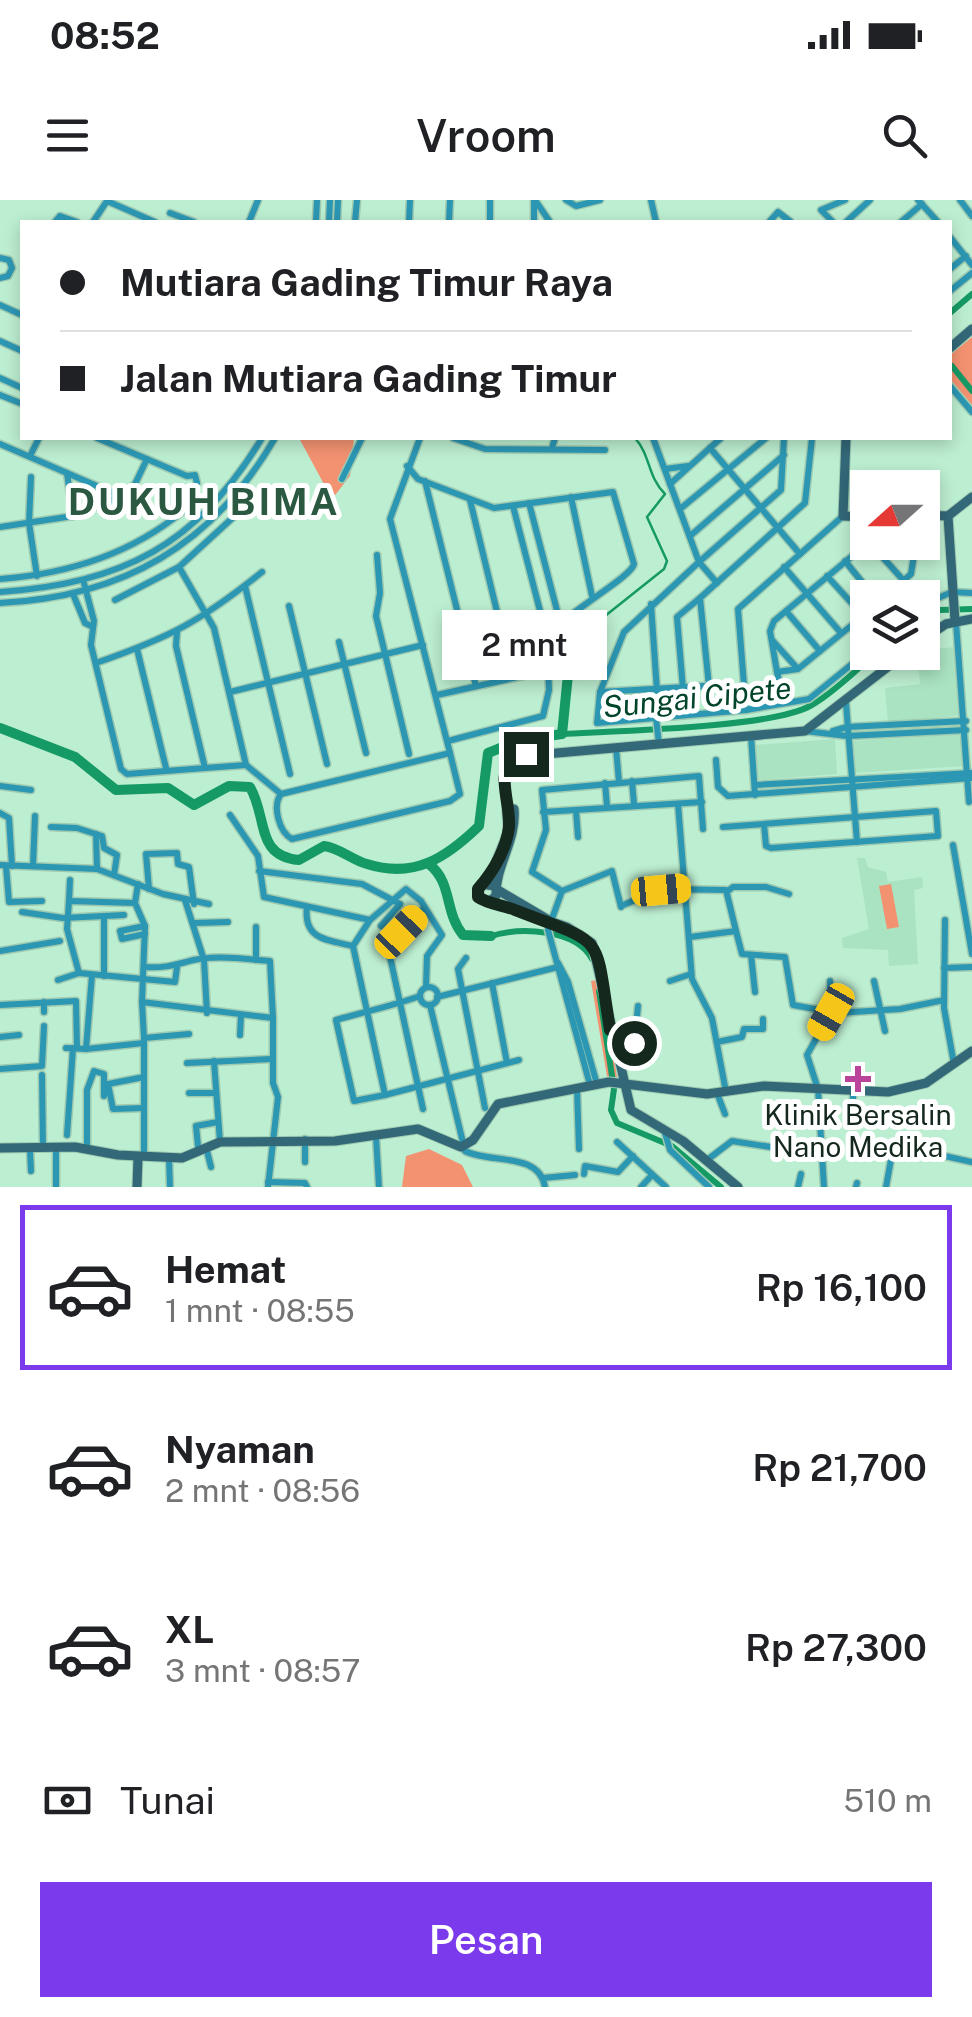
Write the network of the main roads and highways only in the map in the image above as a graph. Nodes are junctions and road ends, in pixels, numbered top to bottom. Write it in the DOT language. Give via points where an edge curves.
graph roads {
  1 [pos="972,329"];
  2 [pos="952,346"];
  3 [pos="846,440"];
  4 [pos="843,498"];
  5 [pos="972,498"];
  6 [pos="850,504"];
  7 [pos="850,516"];
  8 [pos="940,516"];
  9 [pos="948,516"];
  10 [pos="955,619"];
  11 [pos="972,619"];
  12 [pos="940,629"];
  13 [pos="885,670"];
  14 [pos="493,886"];
  15 [pos="490,901"];
  16 [pos="549,923"];
  17 [pos="972,1051"];
  18 [pos="618,1083"];
  19 [pos="0,1148"];
  20 [pos="141,1158"];
  21 [pos="137,1187"];
  22 [pos="738,1187"];
  1 -- 2 [label="main road"];
  3 -- 4 [label="main road"];
  4 -- 6 [label="main road"];
  4 -- 7 [label="main road" via="844,516"];
  5 -- 9 [label="main road"];
  8 -- 9 [label="main road"];
  9 -- 10 [label="main road"];
  10 -- 11 [label="main road"];
  10 -- 12 [label="main road"];
  13 -- 14 [label="main road" via="806,731 526,754 512,768 516,830"];
  14 -- 15 [label="main road"];
  14 -- 15 [label="main road" via="477,892"];
  14 -- 16 [label="main road"];
  15 -- 16 [label="main road"];
  16 -- 18 [label="main road" via="583,935 594,947"];
  17 -- 18 [label="main road" via="916,1087 753,1086 722,1092"];
  18 -- 20 [label="main road" via="498,1104 464,1146 418,1129 376,1137 220,1142 191,1156"];
  18 -- 22 [label="main road" via="633,1112"];
  19 -- 20 [label="main road" via="87,1149"];
  20 -- 21 [label="main road"];
}
